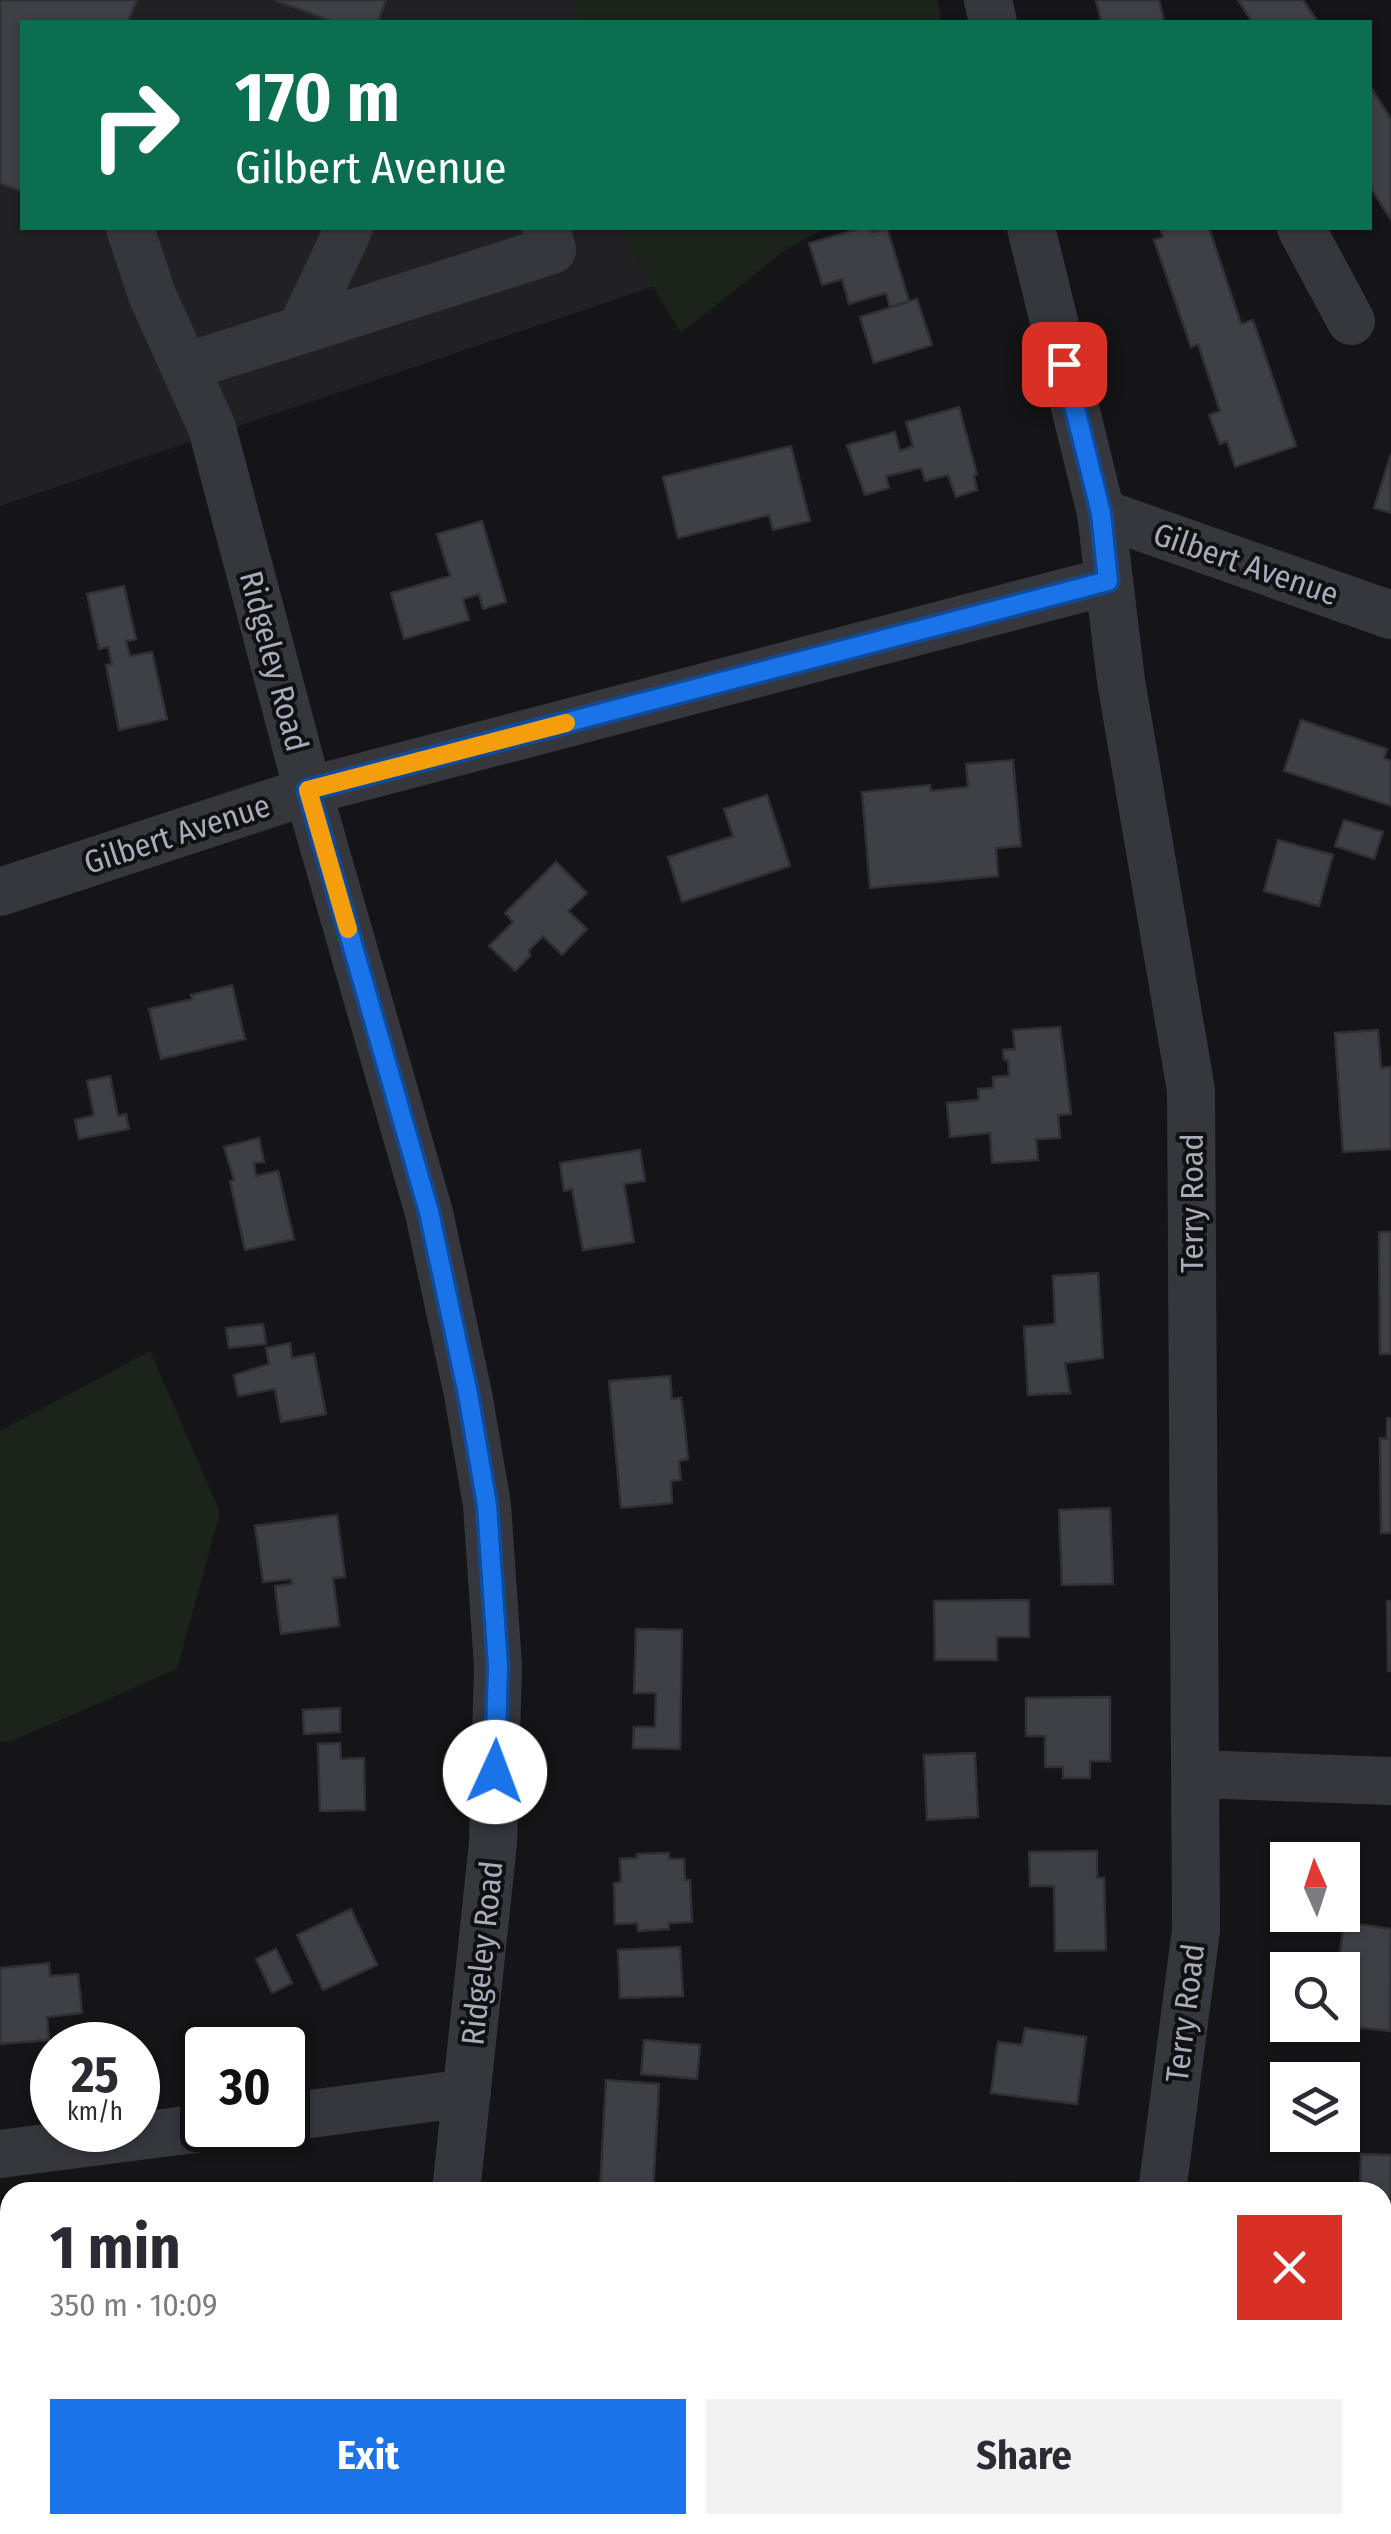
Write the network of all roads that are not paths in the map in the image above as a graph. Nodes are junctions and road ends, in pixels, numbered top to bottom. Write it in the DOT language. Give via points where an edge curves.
graph roads {
  1 [pos="131,230"];
  2 [pos="348,230"];
  3 [pos="547,230"];
  4 [pos="1031,230"];
  5 [pos="1301,230"];
  6 [pos="1350,321"];
  7 [pos="301,330"];
  8 [pos="185,367"];
  9 [pos="1101,513"];
  10 [pos="1108,581"];
  11 [pos="1391,615"];
  12 [pos="308,790"];
  13 [pos="0,892"];
  14 [pos="1197,1774"];
  15 [pos="1391,1781"];
  16 [pos="468,2093"];
  17 [pos="310,2113"];
  18 [pos="180,2131"];
  19 [pos="0,2154"];
  20 [pos="457,2182"];
  21 [pos="1163,2182"];
  1 -- 8 [label="street, Ridgeley Road"];
  2 -- 7 [label="street"];
  3 -- 7 [label="street" via="552,250"];
  4 -- 9 [label="street, Terry Road"];
  5 -- 6 [label="street"];
  7 -- 8 [label="street"];
  8 -- 12 [label="street, Ridgeley Road" via="212,428"];
  9 -- 10 [label="street, Terry Road"];
  9 -- 11 [label="street, Gilbert Avenue"];
  10 -- 12 [label="street, Gilbert Avenue"];
  10 -- 14 [label="street, Terry Road" via="1191,1090"];
  12 -- 13 [label="street, Gilbert Avenue"];
  12 -- 16 [label="street, Ridgeley Road" via="429,1212 487,1505 498,1666 493,1843"];
  14 -- 15 [label="street"];
  14 -- 21 [label="street, Terry Road" via="1196,1930"];
  16 -- 17 [label="street"];
  16 -- 20 [label="street, Ridgeley Road"];
  18 -- 19 [label="street"];
}
